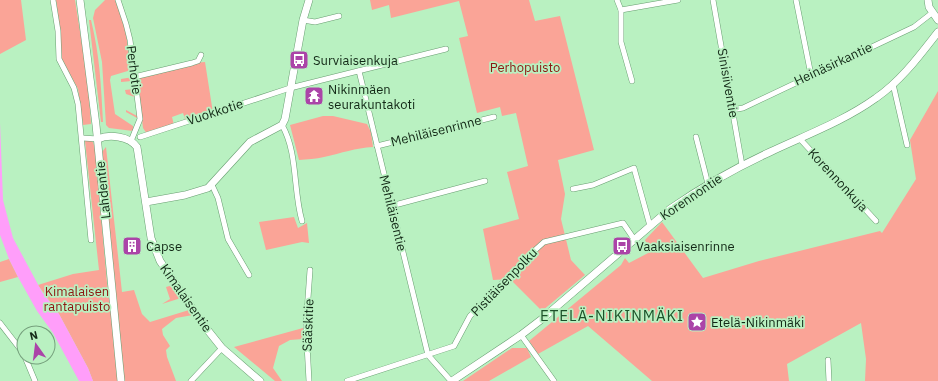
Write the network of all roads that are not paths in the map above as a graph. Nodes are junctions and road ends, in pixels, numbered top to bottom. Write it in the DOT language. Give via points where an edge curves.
graph roads {
  1 [pos="53,0"];
  2 [pos="80,0"];
  3 [pos="118,0"];
  4 [pos="309,0"];
  5 [pos="617,0"];
  6 [pos="678,0"];
  7 [pos="714,0"];
  8 [pos="796,0"];
  9 [pos="928,0"];
  10 [pos="621,10"];
  11 [pos="932,13"];
  12 [pos="339,16"];
  13 [pos="303,20"];
  14 [pos="938,20"];
  15 [pos="938,32"];
  16 [pos="446,49"];
  17 [pos="201,55"];
  18 [pos="359,71"];
  19 [pos="811,75"];
  20 [pos="134,77"];
  21 [pos="632,81"];
  22 [pos="893,84"];
  23 [pos="290,88"];
  24 [pos="732,110"];
  25 [pos="494,117"];
  26 [pos="282,125"];
  27 [pos="140,136"];
  28 [pos="696,137"];
  29 [pos="82,138"];
  30 [pos="98,139"];
  31 [pos="800,139"];
  32 [pos="131,140"];
  33 [pos="907,145"];
  34 [pos="377,146"];
  35 [pos="742,165"];
  36 [pos="485,182"];
  37 [pos="708,184"];
  38 [pos="212,185"];
  39 [pos="573,190"];
  40 [pos="146,202"];
  41 [pos="391,206"];
  42 [pos="302,221"];
  43 [pos="876,221"];
  44 [pos="650,226"];
  45 [pos="634,239"];
  46 [pos="91,240"];
  47 [pos="310,270"];
  48 [pos="249,275"];
  49 [pos="0,323"];
  50 [pos="521,335"];
  51 [pos="16,344"];
  52 [pos="222,348"];
  53 [pos="428,355"];
  54 [pos="828,360"];
  55 [pos="29,365"];
  56 [pos="35,381"];
  57 [pos="121,381"];
  58 [pos="191,381"];
  59 [pos="260,381"];
  60 [pos="309,381"];
  61 [pos="347,381"];
  62 [pos="452,381"];
  63 [pos="554,381"];
  64 [pos="829,381"];
  1 -- 29 [label="street" via="58,30 58,59 74,88"];
  2 -- 30 [label="street, Lahdentie"];
  3 -- 20 [label="street, Perhotie" via="126,24"];
  4 -- 13 [label="street"];
  5 -- 10 [label="street"];
  6 -- 10 [label="street"];
  7 -- 24 [label="street, Sinisiiventie"];
  8 -- 19 [label="street"];
  9 -- 11 [label="street"];
  10 -- 21 [label="street" via="621,42"];
  11 -- 14 [label="street"];
  11 -- 19 [label="street, Heinäsirkantie" via="914,27"];
  12 -- 13 [label="street" via="315,22"];
  13 -- 23 [label="street"];
  15 -- 22 [label="street, Korennontie"];
  16 -- 18 [label="street"];
  17 -- 20 [label="street" via="198,61 192,63"];
  18 -- 23 [label="street"];
  18 -- 34 [label="street, Mehiläisentie"];
  19 -- 24 [label="street, Heinäsirkantie" via="743,108"];
  20 -- 32 [label="street, Perhotie" via="140,119"];
  22 -- 31 [label="street, Korennontie" via="851,114"];
  22 -- 33 [label="street"];
  23 -- 26 [label="street"];
  23 -- 27 [label="street, Vuokkotie"];
  24 -- 35 [label="street, Sinisiiventie"];
  25 -- 34 [label="street, Mehiläisenrinne"];
  26 -- 38 [label="street" via="250,142"];
  26 -- 42 [label="street" via="287,133 294,163"];
  28 -- 37 [label="street"];
  29 -- 30 [label="street"];
  29 -- 46 [label="street"];
  30 -- 32 [label="street" via="106,136"];
  30 -- 57 [label="street, Lahdentie"];
  31 -- 35 [label="street, Korennontie"];
  31 -- 43 [label="street, Korennonkuja"];
  32 -- 40 [label="street, Kimalaisentie" via="139,152"];
  34 -- 41 [label="street, Mehiläisentie"];
  35 -- 37 [label="street, Korennontie"];
  36 -- 41 [label="street"];
  37 -- 44 [label="street, Korennontie"];
  38 -- 40 [label="street" via="191,194"];
  38 -- 48 [label="street" via="218,198 228,239"];
  39 -- 44 [label="street" via="593,185 634,168"];
  40 -- 52 [label="street, Kimalaisentie" via="151,238 160,261"];
  41 -- 53 [label="street, Mehiläisentie"];
  44 -- 45 [label="street, Korennontie"];
  45 -- 50 [label="street, Korennontie"];
  45 -- 53 [label="street, Pistiäisenpolku" via="623,223 544,242 470,316 454,346"];
  47 -- 60 [label="street, Sääskitie" via="306,326"];
  49 -- 51 [label="street"];
  50 -- 62 [label="street, Korennontie"];
  50 -- 63 [label="street"];
  52 -- 58 [label="street"];
  52 -- 59 [label="street, Kimalaisentie"];
  53 -- 61 [label="street"];
  53 -- 62 [label="street"];
  54 -- 64 [label="street"];
  55 -- 56 [label="street"];
}
